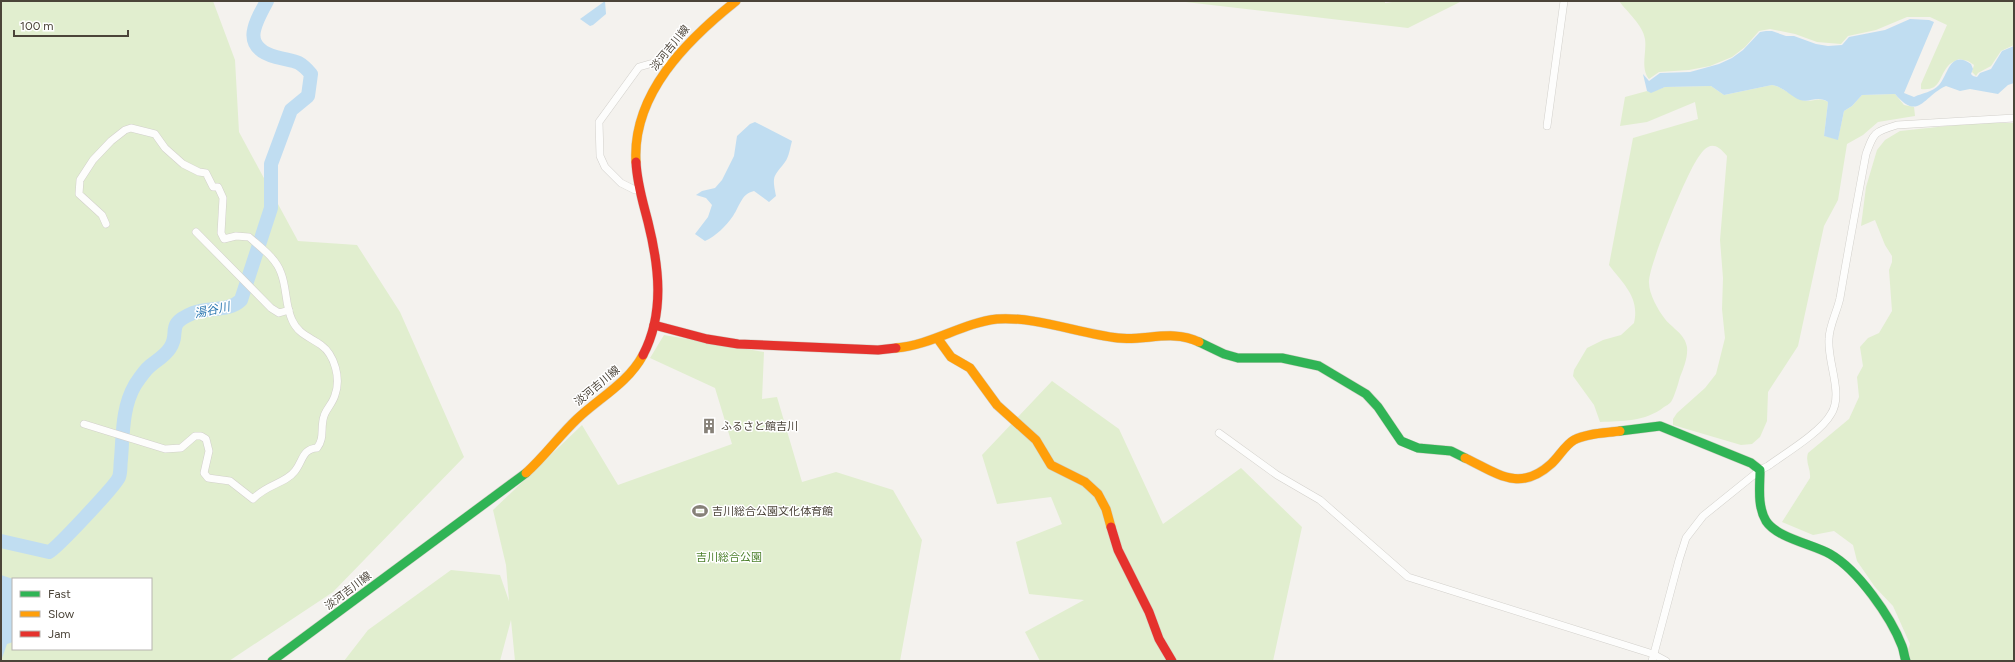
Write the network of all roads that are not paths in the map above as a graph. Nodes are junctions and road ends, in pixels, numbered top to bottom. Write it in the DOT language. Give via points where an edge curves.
graph roads {
  1 [pos="736,1"];
  2 [pos="1564,1"];
  3 [pos="669,65"];
  4 [pos="2014,118"];
  5 [pos="1547,126"];
  6 [pos="639,190"];
  7 [pos="106,224"];
  8 [pos="196,232"];
  9 [pos="289,310"];
  10 [pos="654,325"];
  11 [pos="938,339"];
  12 [pos="84,424"];
  13 [pos="1219,433"];
  14 [pos="1760,470"];
  15 [pos="1653,658"];
  16 [pos="272,661"];
  17 [pos="1172,661"];
  18 [pos="1666,661"];
  19 [pos="1906,661"];
  1 -- 3 [label="street, 淡河吉川線" via="696,34"];
  2 -- 5 [label="street"];
  3 -- 6 [label="street, 淡河吉川線" via="647,103 640,124 635,166"];
  3 -- 6 [label="street" via="660,61 638,67 599,122 600,156 604,168 621,183"];
  4 -- 14 [label="street" via="1897,125 1878,130 1872,138 1866,154 1838,306 1829,338 1836,398 1832,414 1820,427"];
  6 -- 10 [label="street, 淡河吉川線" via="656,265 657,305"];
  7 -- 9 [label="street" via="102,215 79,194 80,180 105,146 125,130 137,128 155,134 173,156 192,169 206,173 213,187 218,187 223,198 221,233 224,239 236,236 249,237 272,259 282,275"];
  8 -- 9 [label="street" via="271,308 279,313"];
  9 -- 12 [label="street" via="292,321 302,334 322,346 330,356 337,369 336,394 324,415 321,443 317,448 310,448 295,472 285,480 268,486 253,499 230,481 208,478 204,473 209,451 206,439 201,436 195,436 181,448 165,449"];
  10 -- 11 [label="street" via="738,344 878,350 913,347"];
  10 -- 16 [label="street, 淡河吉川線" via="648,345 632,372 614,390 579,417 542,459 507,488"];
  11 -- 14 [label="street" via="974,323 999,319 1027,321 1119,338 1174,335 1195,340 1238,358 1282,358 1320,366 1366,394 1401,441 1418,448 1451,451 1508,479 1521,480 1531,477 1550,465 1574,440 1585,436 1660,426 1751,463"];
  11 -- 17 [label="street" via="951,357 970,368 997,405 1036,440 1051,466 1085,482 1098,494 1106,509 1118,550 1149,612 1159,639"];
  13 -- 15 [label="street" via="1277,475 1320,500 1408,577"];
  14 -- 15 [label="street" via="1703,516 1686,538"];
  14 -- 19 [label="street" via="1761,506 1766,522 1776,530 1832,555 1844,564 1883,612 1902,646"];
  15 -- 18 [label="street"];
}
